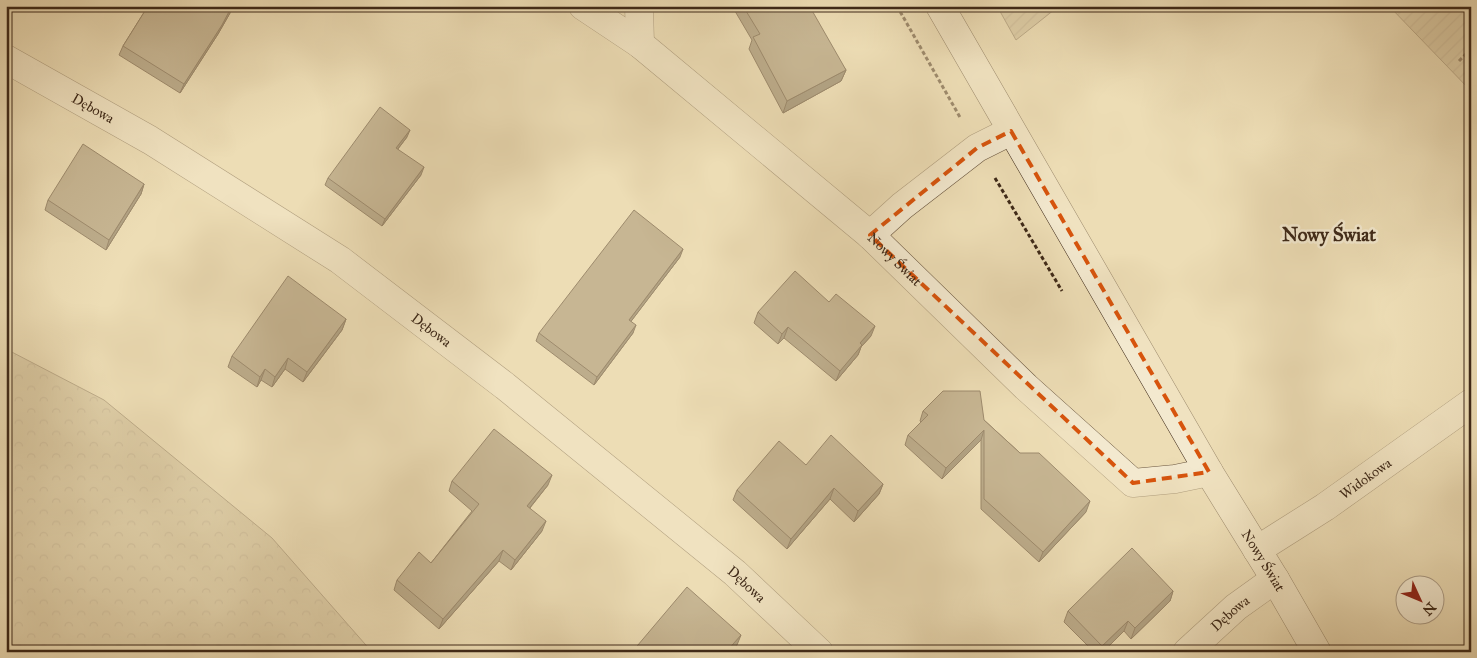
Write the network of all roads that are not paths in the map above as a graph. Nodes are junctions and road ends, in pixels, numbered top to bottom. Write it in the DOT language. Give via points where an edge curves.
graph roads {
  1 [pos="583,6"];
  2 [pos="639,6"];
  3 [pos="940,6"];
  4 [pos="640,44"];
  5 [pos="6,59"];
  6 [pos="1011,131"];
  7 [pos="870,235"];
  8 [pos="1471,403"];
  9 [pos="1208,472"];
  10 [pos="1256,550"];
  11 [pos="1275,579"];
  12 [pos="819,652"];
  13 [pos="1187,652"];
  14 [pos="1317,652"];
  1 -- 4 [label="street, Nowy Świat"];
  2 -- 4 [label="street"];
  3 -- 6 [label="street, Nowy Świat"];
  4 -- 7 [label="street, Nowy Świat"];
  5 -- 12 [label="street, Dębowa" via="150,140 340,260 521,398 735,574"];
  6 -- 7 [label="street" via="977,148"];
  6 -- 9 [label="street, Nowy Świat"];
  7 -- 9 [label="street, Nowy Świat" via="1026,387 1133,483"];
  8 -- 10 [label="street, Widokowa" via="1325,507"];
  9 -- 10 [label="street, Nowy Świat"];
  10 -- 11 [label="street, Nowy Świat"];
  11 -- 13 [label="street, Dębowa" via="1236,607"];
  11 -- 14 [label="street, Nowy Świat"];
}
